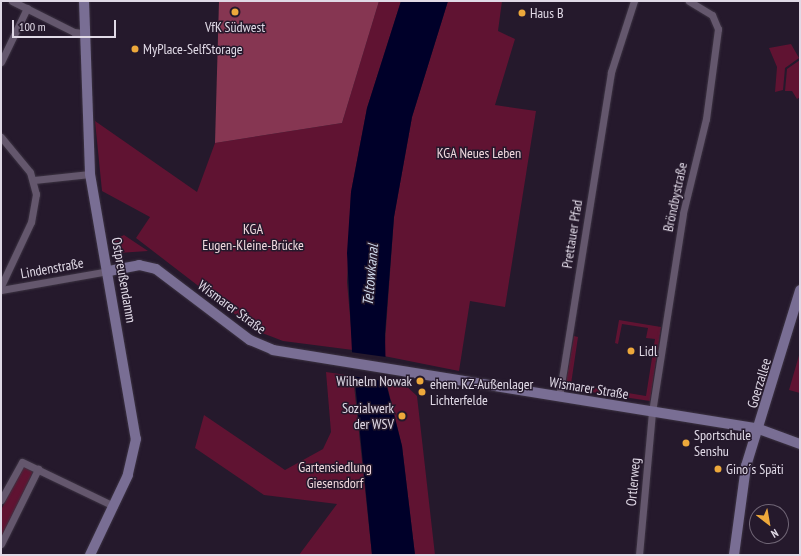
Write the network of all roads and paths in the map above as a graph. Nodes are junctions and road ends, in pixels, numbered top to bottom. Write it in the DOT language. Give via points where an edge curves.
graph roads {
  1 [pos="12,1"];
  2 [pos="84,1"];
  3 [pos="634,1"];
  4 [pos="689,1"];
  5 [pos="27,8"];
  6 [pos="83,33"];
  7 [pos="1,62"];
  8 [pos="1,137"];
  9 [pos="90,174"];
  10 [pos="34,180"];
  11 [pos="109,271"];
  12 [pos="1,286"];
  13 [pos="1,290"];
  14 [pos="800,290"];
  15 [pos="559,397"];
  16 [pos="652,412"];
  17 [pos="759,429"];
  18 [pos="800,444"];
  19 [pos="38,469"];
  20 [pos="1,500"];
  21 [pos="114,506"];
  22 [pos="1,544"];
  23 [pos="90,555"];
  24 [pos="639,555"];
  25 [pos="734,555"];
  1 -- 5 [label="street"];
  2 -- 6 [label="main road, Ostpreußendamm"];
  3 -- 15 [label="street, Prettauer Pfad" via="610,75"];
  4 -- 16 [label="street, Bröndbystraße" via="712,15 718,29 706,119 683,211"];
  5 -- 6 [label="street" via="74,32"];
  5 -- 7 [label="street"];
  6 -- 9 [label="main road, Ostpreußendamm"];
  8 -- 10 [label="street"];
  9 -- 10 [label="street"];
  9 -- 11 [label="main road, Ostpreußendamm"];
  10 -- 12 [label="street" via="31,222"];
  11 -- 13 [label="street, Lindenstraße"];
  11 -- 15 [label="main road, Wismarer Straße" via="139,266 153,268 263,346 346,363"];
  11 -- 21 [label="main road, Ostpreußendamm" via="136,438 131,469"];
  14 -- 17 [label="main road, Goerzallee"];
  15 -- 16 [label="main road, Wismarer Straße"];
  16 -- 17 [label="main road, Wismarer Straße"];
  16 -- 24 [label="street, Ortlerweg"];
  17 -- 18 [label="main road, Wismarer Straße"];
  17 -- 25 [label="main road, Goerzallee" via="741,489"];
  19 -- 20 [label="street" via="22,462"];
  19 -- 21 [label="street"];
  19 -- 22 [label="street"];
  21 -- 23 [label="main road, Ostpreußendamm"];
}
